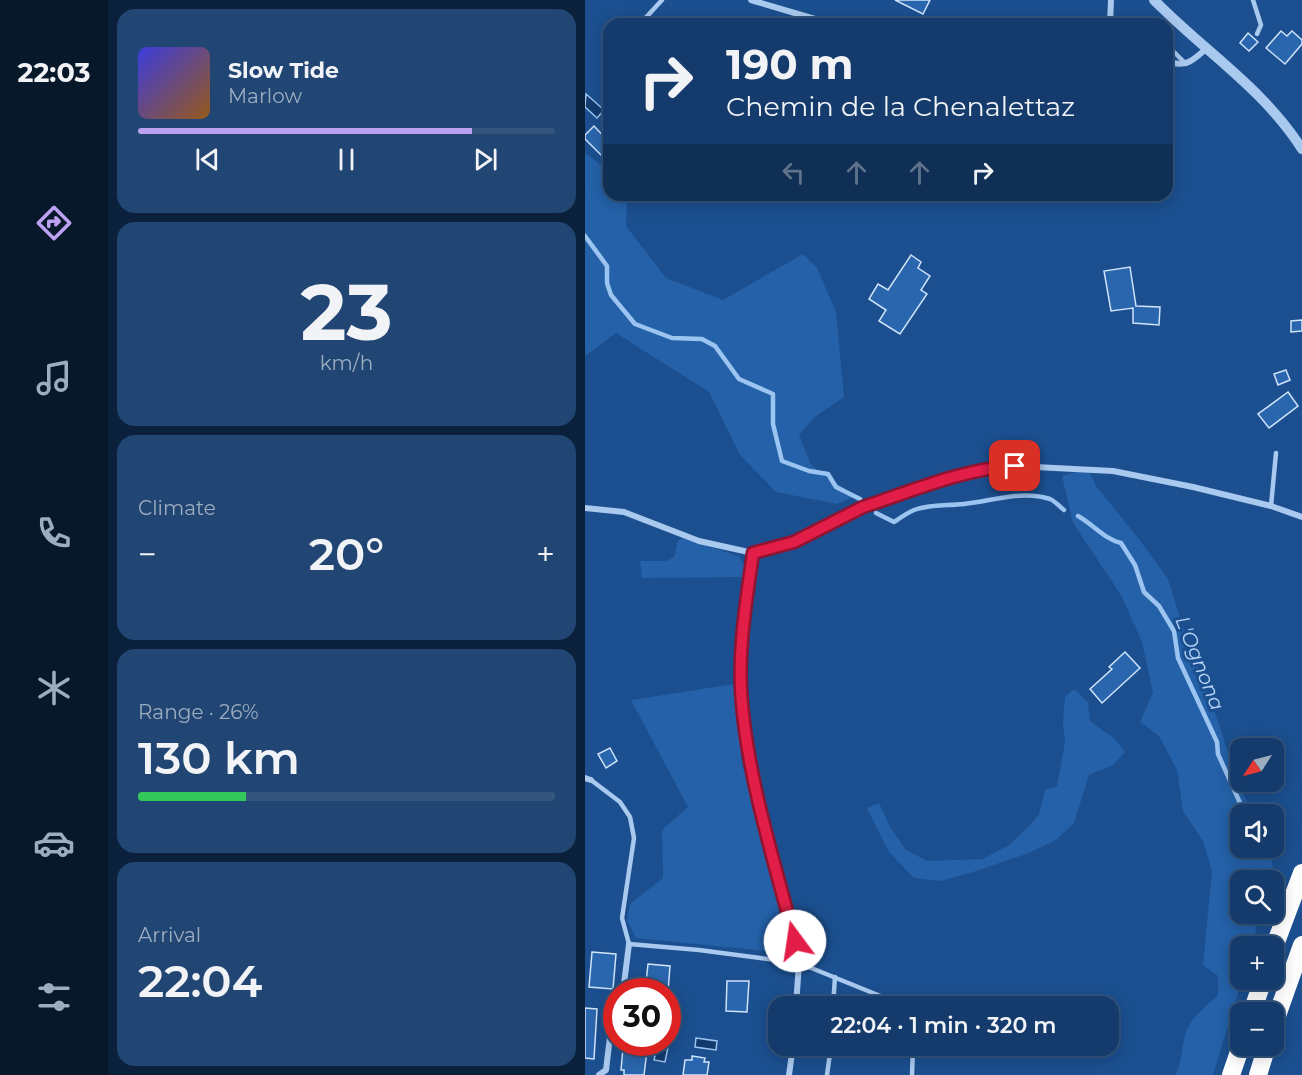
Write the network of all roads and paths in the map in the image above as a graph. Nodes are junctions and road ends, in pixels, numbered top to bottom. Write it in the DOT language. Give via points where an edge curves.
graph roads {
  1 [pos="662,0"];
  2 [pos="751,0"];
  3 [pos="1111,0"];
  4 [pos="1154,0"];
  5 [pos="1253,0"];
  6 [pos="646,18"];
  7 [pos="812,18"];
  8 [pos="1110,18"];
  9 [pos="1257,34"];
  10 [pos="1207,48"];
  11 [pos="1173,51"];
  12 [pos="1173,64"];
  13 [pos="1186,64"];
  14 [pos="1302,150"];
  15 [pos="1276,453"];
  16 [pos="1271,506"];
  17 [pos="585,508"];
  18 [pos="1302,517"];
  19 [pos="753,553"];
  20 [pos="588,779"];
  21 [pos="1302,873"];
  22 [pos="1278,936"];
  23 [pos="629,944"];
  24 [pos="1302,945"];
  25 [pos="799,963"];
  26 [pos="834,977"];
  27 [pos="625,978"];
  28 [pos="797,996"];
  29 [pos="833,996"];
  30 [pos="881,996"];
  31 [pos="1282,1002"];
  32 [pos="608,1056"];
  33 [pos="792,1056"];
  34 [pos="830,1056"];
  35 [pos="913,1056"];
  36 [pos="1238,1056"];
  37 [pos="1264,1056"];
  38 [pos="599,1075"];
  39 [pos="789,1075"];
  40 [pos="827,1075"];
  41 [pos="912,1075"];
  42 [pos="1231,1075"];
  43 [pos="1258,1075"];
  1 -- 6 [label="lane"];
  2 -- 7 [label="street"];
  3 -- 8 [label="street"];
  4 -- 10 [label="street"];
  5 -- 9 [label="lane" via="1260,25"];
  10 -- 13 [label="street"];
  10 -- 14 [label="street" via="1266,102"];
  11 -- 13 [label="lane"];
  12 -- 13 [label="street"];
  15 -- 16 [label="lane"];
  16 -- 18 [label="street"];
  16 -- 19 [label="street" via="1113,471 998,466 863,507 794,542"];
  17 -- 19 [label="street" via="624,512 699,541"];
  19 -- 25 [label="street" via="742,632 741,701 748,756"];
  20 -- 23 [label="lane" via="620,802 630,818 634,838 622,918"];
  21 -- 22 [label="highway"];
  23 -- 25 [label="lane"];
  23 -- 27 [label="street"];
  24 -- 31 [label="highway"];
  25 -- 26 [label="lane"];
  25 -- 28 [label="street"];
  26 -- 29 [label="lane"];
  26 -- 30 [label="lane"];
  32 -- 38 [label="street" via="606,1070"];
  33 -- 39 [label="street"];
  34 -- 40 [label="lane"];
  35 -- 41 [label="lane"];
  36 -- 42 [label="highway"];
  37 -- 43 [label="highway"];
}
